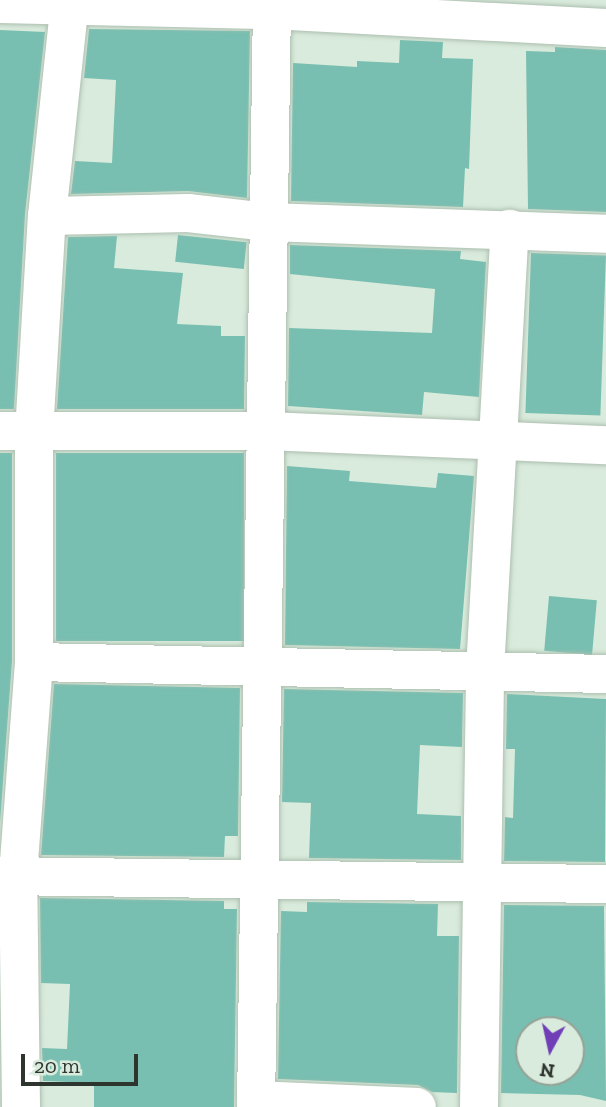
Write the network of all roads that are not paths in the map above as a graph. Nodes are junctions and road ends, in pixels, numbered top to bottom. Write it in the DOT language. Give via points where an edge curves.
graph roads {
  1 [pos="69,3"];
  2 [pos="0,4"];
  3 [pos="272,5"];
  4 [pos="606,28"];
  5 [pos="47,216"];
  6 [pos="268,222"];
  7 [pos="510,229"];
  8 [pos="606,234"];
  9 [pos="267,431"];
  10 [pos="17,432"];
  11 [pos="496,441"];
  12 [pos="606,445"];
  13 [pos="34,662"];
  14 [pos="260,669"];
  15 [pos="485,671"];
  16 [pos="606,674"];
  17 [pos="9,875"];
  18 [pos="262,882"];
  19 [pos="482,884"];
  20 [pos="606,884"];
  21 [pos="14,1103"];
  22 [pos="256,1104"];
  23 [pos="417,1107"];
  24 [pos="479,1107"];
  1 -- 2 [label="street"];
  1 -- 3 [label="street"];
  1 -- 5 [label="street"];
  3 -- 4 [label="street"];
  3 -- 6 [label="street"];
  5 -- 6 [label="street" via="188,213"];
  5 -- 10 [label="street"];
  6 -- 7 [label="street"];
  6 -- 9 [label="street"];
  7 -- 8 [label="street"];
  7 -- 11 [label="street"];
  9 -- 10 [label="street"];
  9 -- 11 [label="street"];
  9 -- 14 [label="street"];
  10 -- 13 [label="street"];
  11 -- 12 [label="street"];
  11 -- 15 [label="street"];
  13 -- 14 [label="street"];
  13 -- 17 [label="street"];
  14 -- 15 [label="street"];
  14 -- 18 [label="street"];
  15 -- 16 [label="street"];
  15 -- 19 [label="street"];
  17 -- 18 [label="street"];
  17 -- 21 [label="street"];
  18 -- 19 [label="street"];
  18 -- 22 [label="street"];
  19 -- 20 [label="street"];
  19 -- 24 [label="street"];
  22 -- 23 [label="street"];
}
